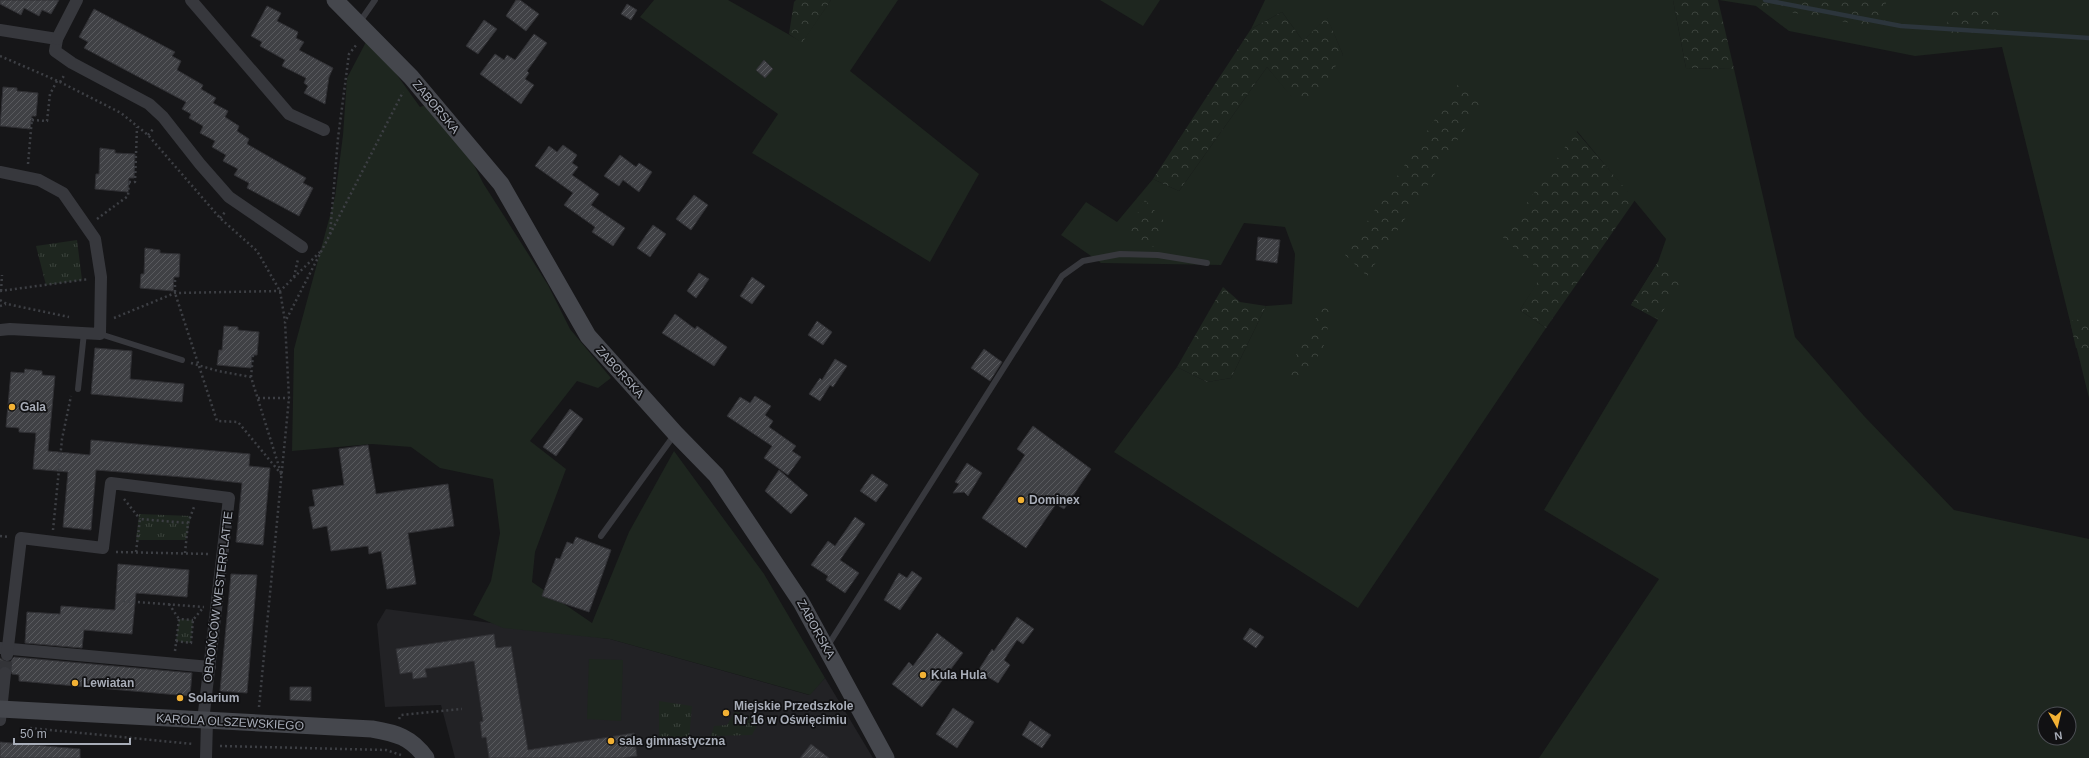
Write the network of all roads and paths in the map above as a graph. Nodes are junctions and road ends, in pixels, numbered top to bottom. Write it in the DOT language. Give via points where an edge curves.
graph roads {
  1 [pos="77,0"];
  2 [pos="191,0"];
  3 [pos="335,0"];
  4 [pos="375,0"];
  5 [pos="363,28"];
  6 [pos="0,30"];
  7 [pos="57,39"];
  8 [pos="0,56"];
  9 [pos="411,77"];
  10 [pos="57,80"];
  11 [pos="137,126"];
  12 [pos="324,130"];
  13 [pos="0,172"];
  14 [pos="27,177"];
  15 [pos="86,226"];
  16 [pos="330,236"];
  17 [pos="302,247"];
  18 [pos="323,249"];
  19 [pos="1207,263"];
  20 [pos="2,274"];
  21 [pos="101,277"];
  22 [pos="294,278"];
  23 [pos="175,280"];
  24 [pos="0,291"];
  25 [pos="280,291"];
  26 [pos="175,293"];
  27 [pos="0,300"];
  28 [pos="7,304"];
  29 [pos="0,306"];
  30 [pos="285,322"];
  31 [pos="100,329"];
  32 [pos="0,330"];
  33 [pos="84,333"];
  34 [pos="253,355"];
  35 [pos="182,360"];
  36 [pos="198,365"];
  37 [pos="252,377"];
  38 [pos="78,389"];
  39 [pos="258,398"];
  40 [pos="290,398"];
  41 [pos="675,433"];
  42 [pos="282,475"];
  43 [pos="111,483"];
  44 [pos="198,494"];
  45 [pos="140,519"];
  46 [pos="188,523"];
  47 [pos="601,536"];
  48 [pos="52,542"];
  49 [pos="110,552"];
  50 [pos="136,552"];
  51 [pos="185,553"];
  52 [pos="223,554"];
  53 [pos="123,601"];
  54 [pos="169,604"];
  55 [pos="203,607"];
  56 [pos="216,608"];
  57 [pos="179,619"];
  58 [pos="193,620"];
  59 [pos="176,641"];
  60 [pos="826,648"];
  61 [pos="5,651"];
  62 [pos="173,664"];
  63 [pos="210,667"];
  64 [pos="5,673"];
  65 [pos="259,708"];
  66 [pos="462,709"];
  67 [pos="0,712"];
  68 [pos="205,721"];
  69 [pos="394,732"];
  70 [pos="206,758"];
  71 [pos="426,758"];
  72 [pos="886,758"];
  1 -- 7 [label="street"];
  2 -- 12 [label="street" via="289,114"];
  3 -- 5 [label="street, ZABORSKA"];
  4 -- 5 [label="lane"];
  5 -- 9 [label="street, ZABORSKA"];
  5 -- 16 [label="path" via="349,54 338,138"];
  6 -- 7 [label="street"];
  7 -- 17 [label="street" via="55,52 149,104 163,117 229,197"];
  8 -- 10 [label="path"];
  9 -- 16 [label="path"];
  9 -- 41 [label="street, ZABORSKA" via="501,184 588,336"];
  10 -- 11 [label="path" via="121,113"];
  10 -- 14 [label="path" via="50,94 47,121 32,119"];
  11 -- 15 [label="path" via="135,182 129,181 128,196"];
  11 -- 25 [label="path" via="148,135 220,218 257,251"];
  13 -- 14 [label="street"];
  14 -- 15 [label="street" via="39,180 63,193"];
  15 -- 21 [label="street" via="95,239"];
  16 -- 18 [label="path"];
  17 -- 22 [label="path"];
  18 -- 22 [label="path"];
  18 -- 30 [label="path"];
  19 -- 60 [label="lane" via="1158,255 1120,254 1083,261 1062,276"];
  20 -- 24 [label="path"];
  21 -- 24 [label="path"];
  21 -- 31 [label="street"];
  22 -- 25 [label="path"];
  23 -- 26 [label="path"];
  25 -- 26 [label="path"];
  25 -- 30 [label="path"];
  26 -- 31 [label="path"];
  26 -- 36 [label="path"];
  27 -- 28 [label="path"];
  28 -- 29 [label="path"];
  28 -- 31 [label="path"];
  30 -- 40 [label="path"];
  31 -- 33 [label="street"];
  31 -- 35 [label="lane"];
  32 -- 33 [label="street"];
  33 -- 38 [label="lane"];
  34 -- 37 [label="path"];
  35 -- 36 [label="path"];
  36 -- 37 [label="path"];
  36 -- 42 [label="path" via="217,421 238,422"];
  37 -- 39 [label="path"];
  38 -- 48 [label="path" via="71,394 62,438"];
  39 -- 40 [label="path"];
  39 -- 42 [label="path"];
  40 -- 42 [label="path"];
  41 -- 47 [label="lane"];
  41 -- 60 [label="street, ZABORSKA" via="716,475 801,602"];
  42 -- 65 [label="path"];
  43 -- 44 [label="street, OBROŃCÓW WESTERPLATTE"];
  43 -- 45 [label="path"];
  43 -- 48 [label="street" via="104,548"];
  44 -- 46 [label="path"];
  44 -- 52 [label="street, OBROŃCÓW WESTERPLATTE" via="229,498"];
  45 -- 46 [label="path"];
  45 -- 50 [label="path"];
  46 -- 51 [label="path"];
  48 -- 61 [label="street" via="21,538"];
  49 -- 50 [label="path"];
  50 -- 51 [label="path"];
  51 -- 52 [label="path"];
  52 -- 56 [label="street, OBROŃCÓW WESTERPLATTE"];
  53 -- 54 [label="path"];
  54 -- 55 [label="path"];
  54 -- 57 [label="path"];
  55 -- 56 [label="path"];
  55 -- 58 [label="path"];
  56 -- 63 [label="street, OBROŃCÓW WESTERPLATTE"];
  57 -- 58 [label="path"];
  57 -- 59 [label="path"];
  58 -- 59 [label="path" via="191,643"];
  59 -- 62 [label="path"];
  60 -- 72 [label="street, ZABORSKA"];
  61 -- 62 [label="street"];
  62 -- 63 [label="street"];
  63 -- 68 [label="street, OBROŃCÓW WESTERPLATTE"];
  64 -- 67 [label="street"];
  66 -- 69 [label="path" via="401,715"];
  67 -- 68 [label="street, KAROLA OLSZEWSKIEGO"];
  68 -- 69 [label="street, KAROLA OLSZEWSKIEGO"];
  68 -- 70 [label="street, OBROŃCÓW WESTERPLATTE"];
  69 -- 71 [label="street, KAROLA OLSZEWSKIEGO" via="408,740"];
}
